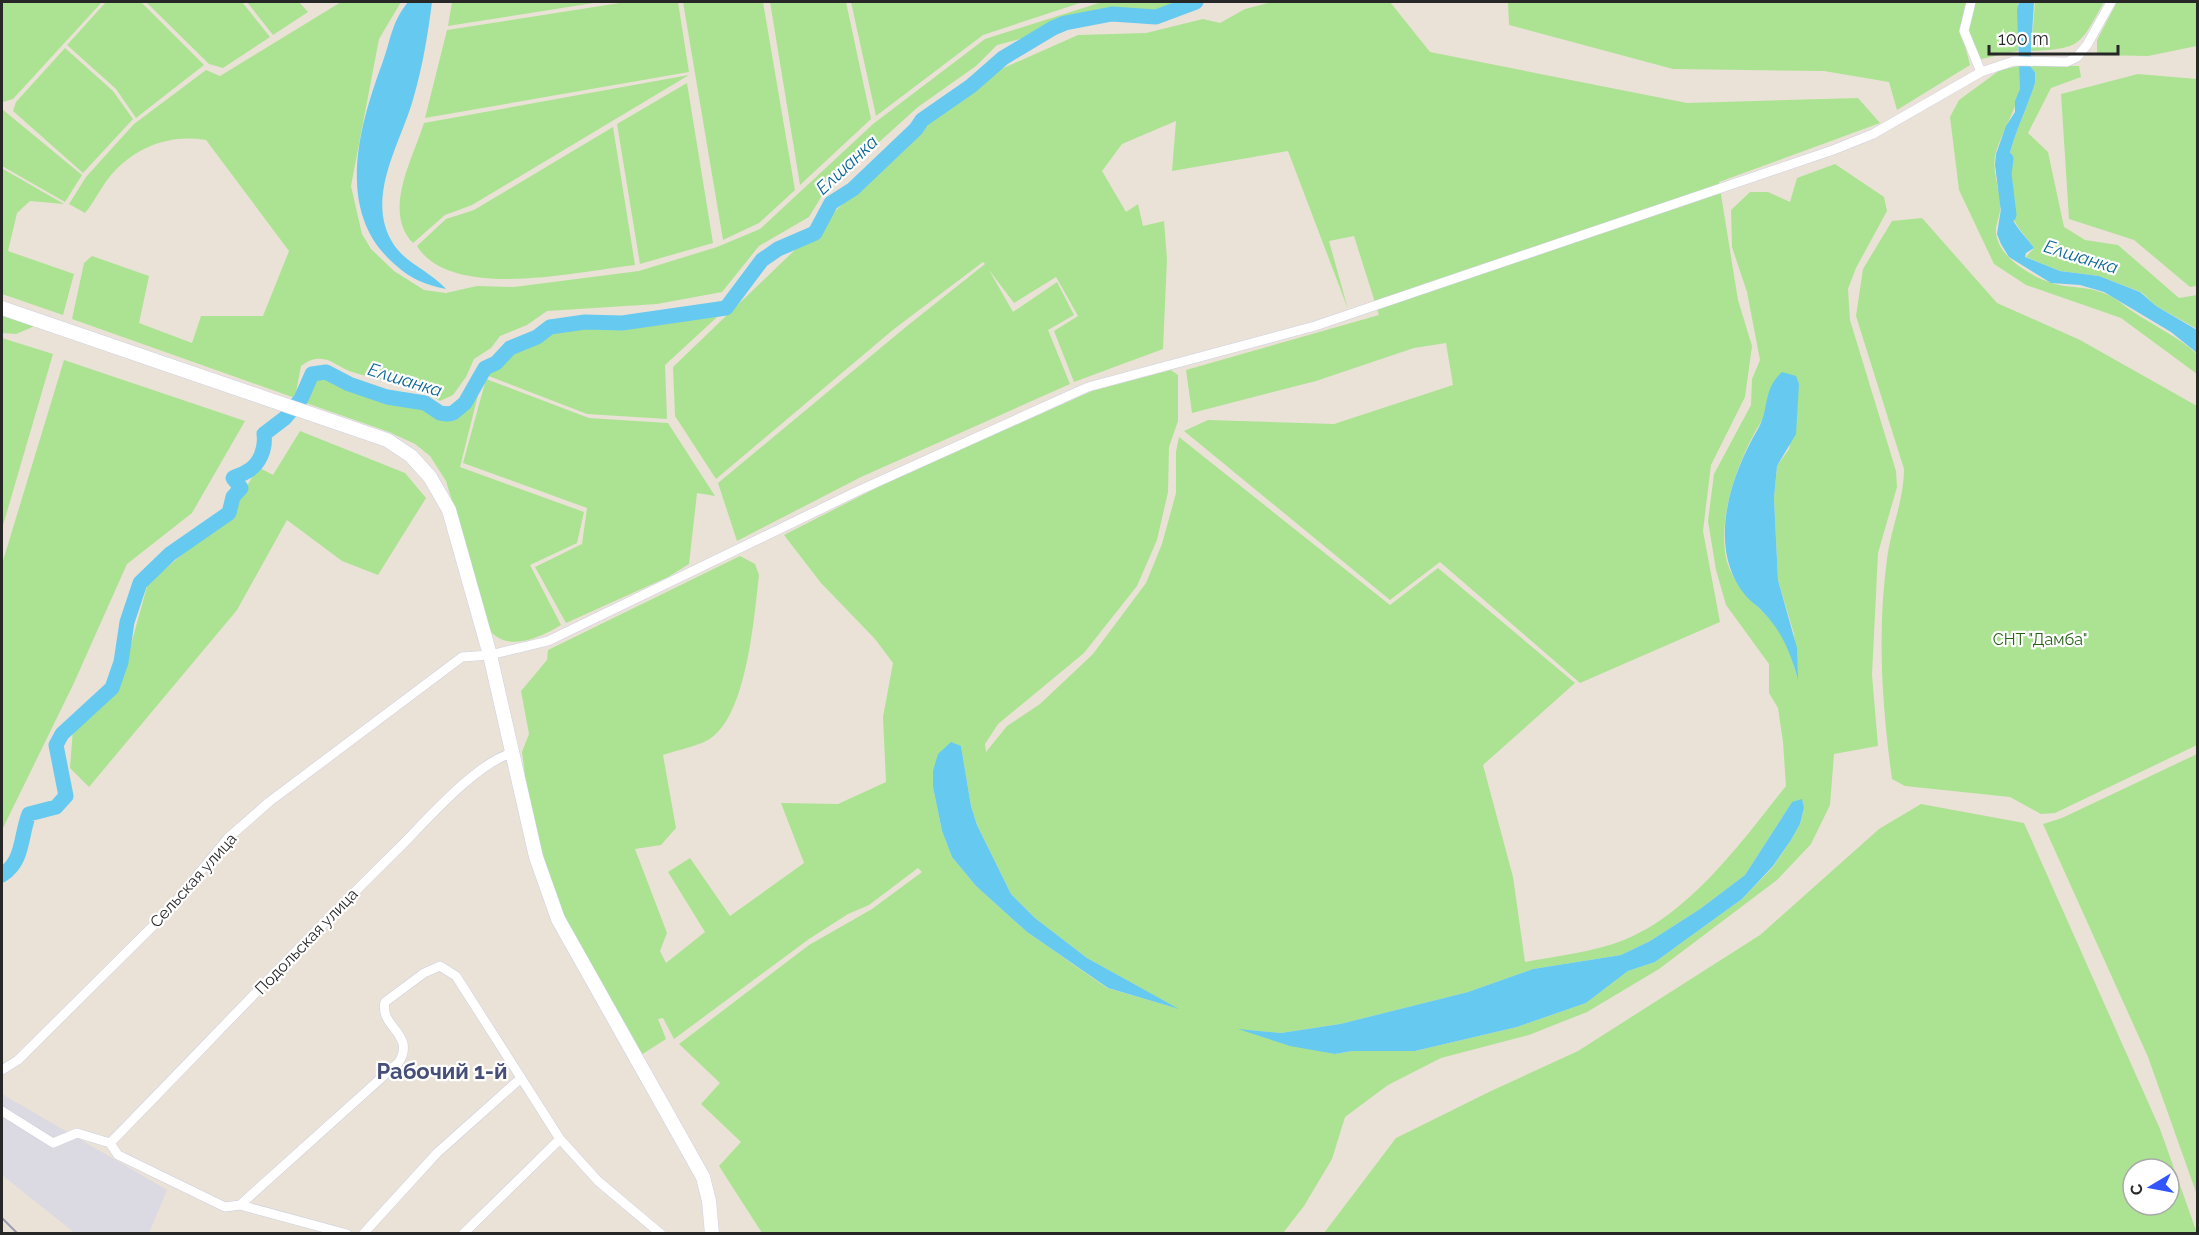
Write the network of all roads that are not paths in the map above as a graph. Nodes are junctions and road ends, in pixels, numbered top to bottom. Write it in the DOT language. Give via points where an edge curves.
graph roads {
  1 [pos="1971,2"];
  2 [pos="2111,2"];
  3 [pos="1981,72"];
  4 [pos="2,308"];
  5 [pos="490,655"];
  6 [pos="512,753"];
  7 [pos="2,1070"];
  8 [pos="521,1078"];
  9 [pos="2,1111"];
  10 [pos="560,1139"];
  11 [pos="110,1143"];
  12 [pos="240,1205"];
  13 [pos="347,1233"];
  14 [pos="363,1233"];
  15 [pos="463,1233"];
  16 [pos="661,1233"];
  17 [pos="712,1233"];
  1 -- 3 [label="street" via="1964,31"];
  2 -- 3 [label="street, Сельская улица" via="2077,57 2067,62 2013,61"];
  3 -- 5 [label="street, Сельская улица" via="1882,130 1833,150 1315,326 1088,387 860,490 548,641"];
  4 -- 5 [label="main road" via="387,440 411,456 430,477 449,510"];
  5 -- 6 [label="main road"];
  5 -- 7 [label="street, Сельская улица" via="462,657 269,802 228,838 168,911 18,1060"];
  6 -- 11 [label="street, Подольская улица" via="497,757 448,799"];
  6 -- 17 [label="main road" via="536,857 558,919 703,1177"];
  8 -- 10 [label="street"];
  8 -- 12 [label="street" via="456,976 445,967 433,968 385,1002 386,1016 405,1053 393,1070"];
  8 -- 14 [label="street" via="437,1153"];
  9 -- 11 [label="street" via="53,1143 77,1133"];
  10 -- 15 [label="street"];
  10 -- 16 [label="street" via="598,1181"];
  11 -- 12 [label="street" via="118,1155 225,1207"];
  12 -- 13 [label="street"];
}
